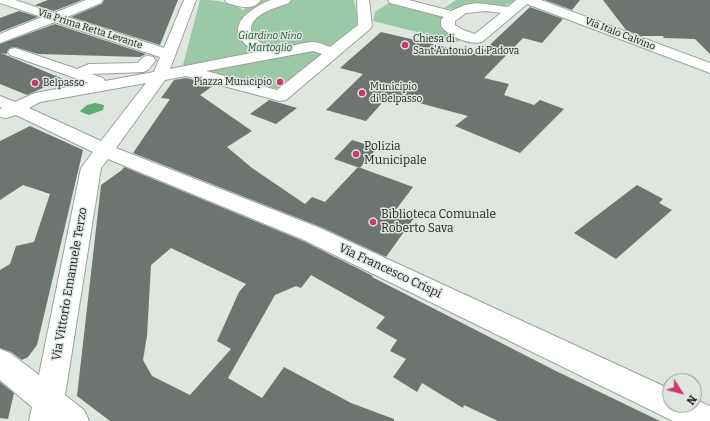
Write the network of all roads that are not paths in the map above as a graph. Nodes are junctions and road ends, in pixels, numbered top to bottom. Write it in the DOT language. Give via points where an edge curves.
graph roads {
  1 [pos="3,0"];
  2 [pos="97,0"];
  3 [pos="190,0"];
  4 [pos="231,0"];
  5 [pos="285,0"];
  6 [pos="363,0"];
  7 [pos="394,0"];
  8 [pos="524,0"];
  9 [pos="529,0"];
  10 [pos="255,4"];
  11 [pos="510,11"];
  12 [pos="452,15"];
  13 [pos="54,17"];
  14 [pos="0,39"];
  15 [pos="15,52"];
  16 [pos="332,53"];
  17 [pos="270,54"];
  18 [pos="151,55"];
  19 [pos="169,55"];
  20 [pos="710,68"];
  21 [pos="187,71"];
  22 [pos="77,74"];
  23 [pos="160,76"];
  24 [pos="96,88"];
  25 [pos="5,108"];
  26 [pos="104,150"];
  27 [pos="0,362"];
  28 [pos="662,400"];
  29 [pos="47,412"];
  30 [pos="690,413"];
  31 [pos="73,421"];
  32 [pos="707,421"];
  1 -- 13 [label="street, Via Prima Retta Levante"];
  2 -- 13 [label="street"];
  3 -- 19 [label="street, Via Vittorio Emanuele Terzo"];
  4 -- 10 [label="street"];
  5 -- 10 [label="street"];
  6 -- 16 [label="street" via="365,26"];
  7 -- 12 [label="street"];
  8 -- 11 [label="street"];
  9 -- 20 [label="street, Via Italo Calvino"];
  10 -- 17 [label="street" via="244,28 244,35 249,42"];
  11 -- 12 [label="street" via="477,6"];
  11 -- 12 [label="street" via="477,39 452,30 448,26 448,20"];
  13 -- 14 [label="street"];
  13 -- 18 [label="street, Via Prima Retta Levante"];
  15 -- 22 [label="street"];
  16 -- 17 [label="street" via="314,46"];
  16 -- 21 [label="street" via="280,96"];
  17 -- 21 [label="street"];
  18 -- 19 [label="street, Via Prima Retta Levante"];
  18 -- 22 [label="street" via="143,67 89,69"];
  19 -- 23 [label="street, Via Vittorio Emanuele Terzo"];
  21 -- 23 [label="street"];
  22 -- 24 [label="street" via="96,81"];
  23 -- 24 [label="street"];
  23 -- 26 [label="street, Via Vittorio Emanuele Terzo"];
  24 -- 25 [label="street" via="35,98"];
  25 -- 26 [label="street, Via Francesco Crispi"];
  26 -- 28 [label="street, Via Francesco Crispi" via="312,234"];
  26 -- 29 [label="street, Via Vittorio Emanuele Terzo" via="91,168"];
  27 -- 29 [label="street"];
  29 -- 31 [label="street"];
  30 -- 32 [label="street"];
}
